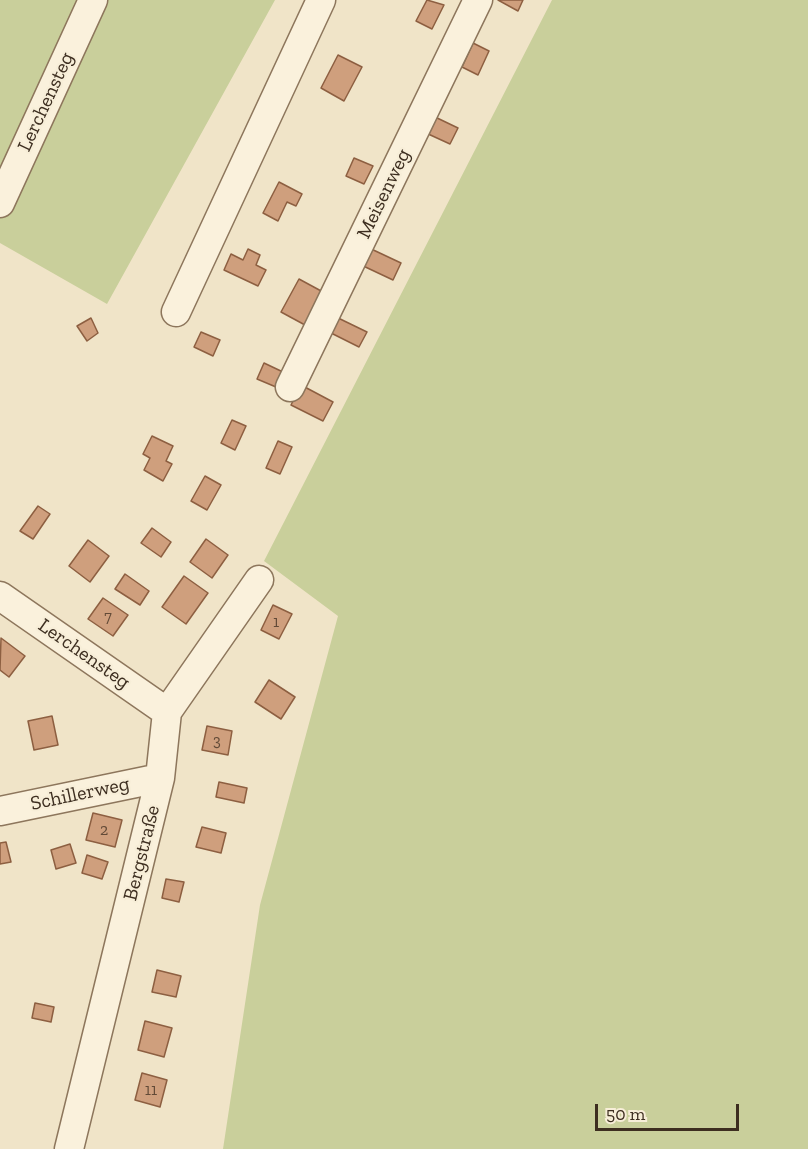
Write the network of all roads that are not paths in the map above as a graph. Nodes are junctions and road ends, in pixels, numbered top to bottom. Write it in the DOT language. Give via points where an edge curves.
graph roads {
  1 [pos="93,0"];
  2 [pos="321,0"];
  3 [pos="478,0"];
  4 [pos="0,203"];
  5 [pos="176,312"];
  6 [pos="290,387"];
  7 [pos="259,580"];
  8 [pos="0,596"];
  9 [pos="167,712"];
  10 [pos="160,778"];
  11 [pos="0,811"];
  12 [pos="76,1145"];
  1 -- 4 [label="street, Lerchensteg"];
  2 -- 5 [label="street"];
  3 -- 6 [label="street, Meisenweg"];
  7 -- 9 [label="street, Bergstraße"];
  8 -- 9 [label="street, Lerchensteg"];
  9 -- 10 [label="street, Bergstraße"];
  10 -- 11 [label="street, Schillerweg"];
  10 -- 12 [label="street, Bergstraße"];
}
